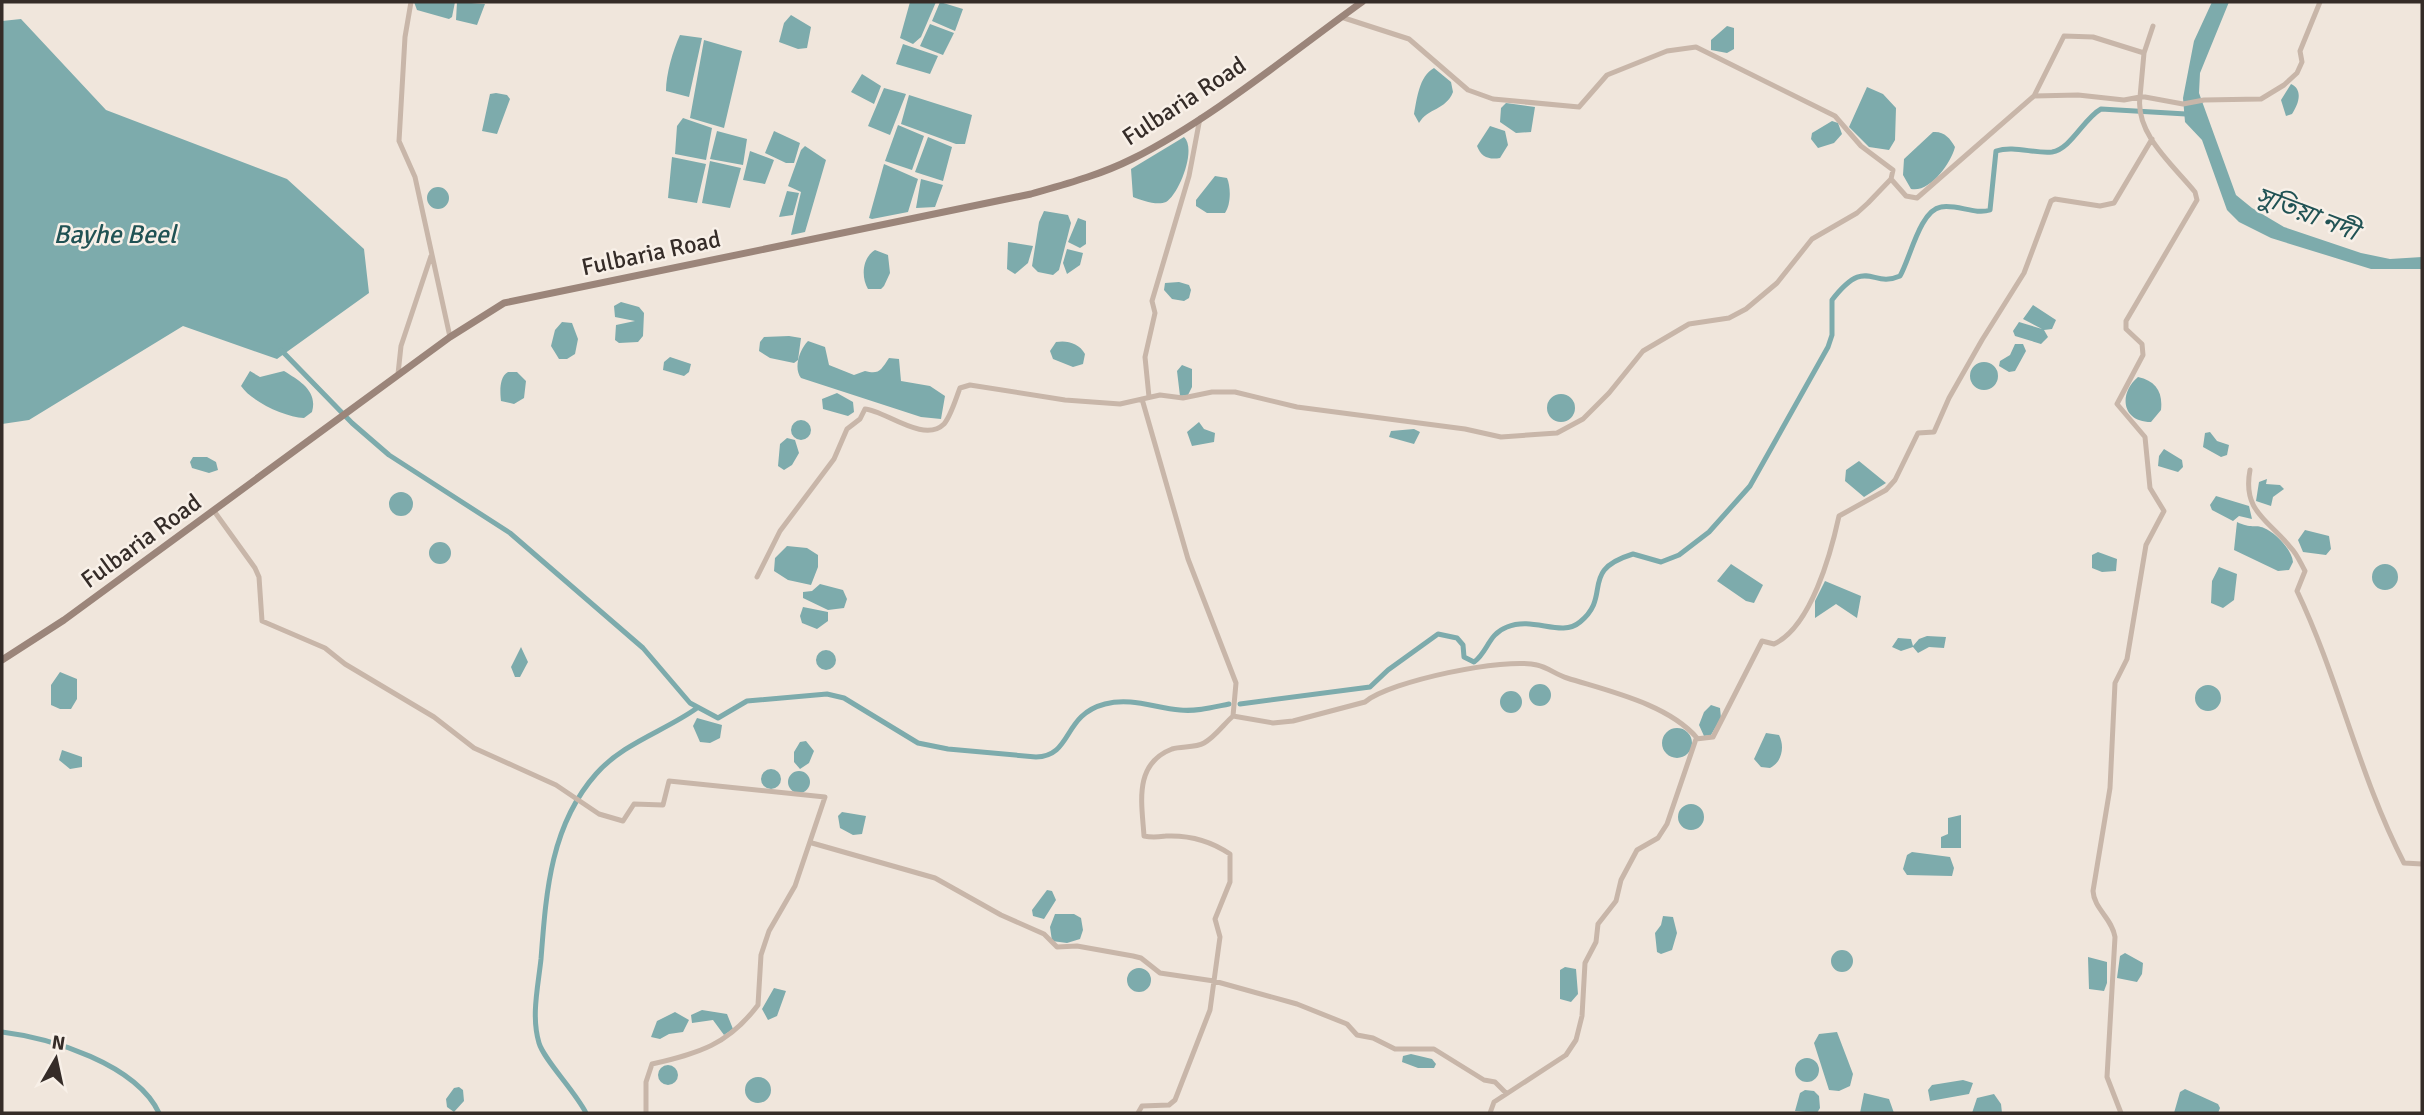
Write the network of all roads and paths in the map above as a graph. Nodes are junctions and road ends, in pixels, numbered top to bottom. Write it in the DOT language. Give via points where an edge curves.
graph roads {
  1 [pos="411,2"];
  2 [pos="1362,2"];
  3 [pos="2320,2"];
  4 [pos="1342,17"];
  5 [pos="2153,26"];
  6 [pos="2144,53"];
  7 [pos="2034,96"];
  8 [pos="2140,97"];
  9 [pos="1200,118"];
  10 [pos="2152,139"];
  11 [pos="1891,179"];
  12 [pos="432,256"];
  13 [pos="450,337"];
  14 [pos="398,374"];
  15 [pos="1145,398"];
  16 [pos="2249,470"];
  17 [pos="214,512"];
  18 [pos="757,577"];
  19 [pos="2,660"];
  20 [pos="1233,716"];
  21 [pos="1697,738"];
  22 [pos="812,843"];
  23 [pos="2422,864"];
  24 [pos="1214,981"];
  25 [pos="1506,1093"];
  26 [pos="646,1113"];
  27 [pos="1138,1113"];
  28 [pos="1490,1113"];
  29 [pos="2120,1113"];
  1 -- 12 [label="street" via="399,141 415,177"];
  2 -- 4 [label="main road, Fulbaria Road"];
  3 -- 8 [label="street" via="2300,51 2297,73 2261,99 2183,104"];
  4 -- 9 [label="main road, Fulbaria Road"];
  4 -- 11 [label="street" via="1409,38 1468,90 1493,99 1580,107 1607,75 1667,51 1696,47 1835,116 1861,146 1893,170"];
  5 -- 6 [label="street"];
  6 -- 7 [label="street" via="2092,37 2064,36"];
  6 -- 8 [label="street"];
  7 -- 8 [label="street"];
  7 -- 11 [label="street" via="1917,198 1906,196"];
  8 -- 10 [label="street" via="2140,116"];
  9 -- 13 [label="main road, Fulbaria Road" via="1133,159 1073,182 504,303"];
  9 -- 15 [label="street" via="1189,176 1152,301 1156,313 1145,357"];
  10 -- 21 [label="street" via="2114,203 2051,201 2024,274 1982,340 1934,432 1918,433 1886,490 1839,516 1830,554 1796,625 1774,644 1762,641 1713,737"];
  10 -- 29 [label="street" via="2197,200 2126,321 2126,329 2142,344 2143,355 2117,404 2145,437 2150,488 2164,511 2146,545 2127,659 2115,683 2110,788 2093,891 2094,900 2111,920 2115,937 2107,1077"];
  11 -- 15 [label="street" via="1857,213 1812,239 1777,284 1746,309 1729,318 1689,324 1643,351 1591,410 1557,433 1501,438 1297,407 1236,392"];
  12 -- 13 [label="street"];
  12 -- 14 [label="street" via="401,346"];
  13 -- 14 [label="main road, Fulbaria Road"];
  14 -- 17 [label="main road, Fulbaria Road"];
  15 -- 18 [label="street" via="1120,404 1079,401 970,385 960,388 944,424 935,429 906,426 865,410 847,429 834,459 780,530"];
  15 -- 20 [label="street" via="1188,559 1236,683"];
  16 -- 23 [label="street" via="2246,487 2255,512 2292,548 2305,571 2297,591 2337,687 2378,813 2404,863"];
  17 -- 19 [label="main road, Fulbaria Road"];
  17 -- 22 [label="street" via="255,568 266,625 325,648 424,710 474,748 556,785 599,814 623,821 634,804 663,805 669,780 825,797"];
  20 -- 21 [label="street" via="1273,723 1293,721 1365,702 1409,682 1472,668 1536,664 1635,700 1686,725"];
  20 -- 24 [label="street" via="1203,743 1168,750 1153,762 1143,778 1140,813 1144,836 1188,837 1230,854 1230,882 1215,919 1220,937"];
  21 -- 25 [label="street" via="1667,824 1658,838 1637,850 1620,880 1616,901 1598,924 1596,943 1584,963 1576,1040 1566,1055"];
  22 -- 24 [label="street" via="935,878 1044,934 1057,947 1133,956 1160,973"];
  22 -- 26 [label="street" via="769,931 761,955 758,1005 726,1040 652,1064 646,1082"];
  24 -- 25 [label="street" via="1320,1012 1347,1024 1353,1033 1395,1049 1434,1049 1495,1082"];
  24 -- 27 [label="street" via="1210,1010 1175,1100 1169,1105 1142,1106"];
  25 -- 28 [label="street" via="1494,1102"];
}
